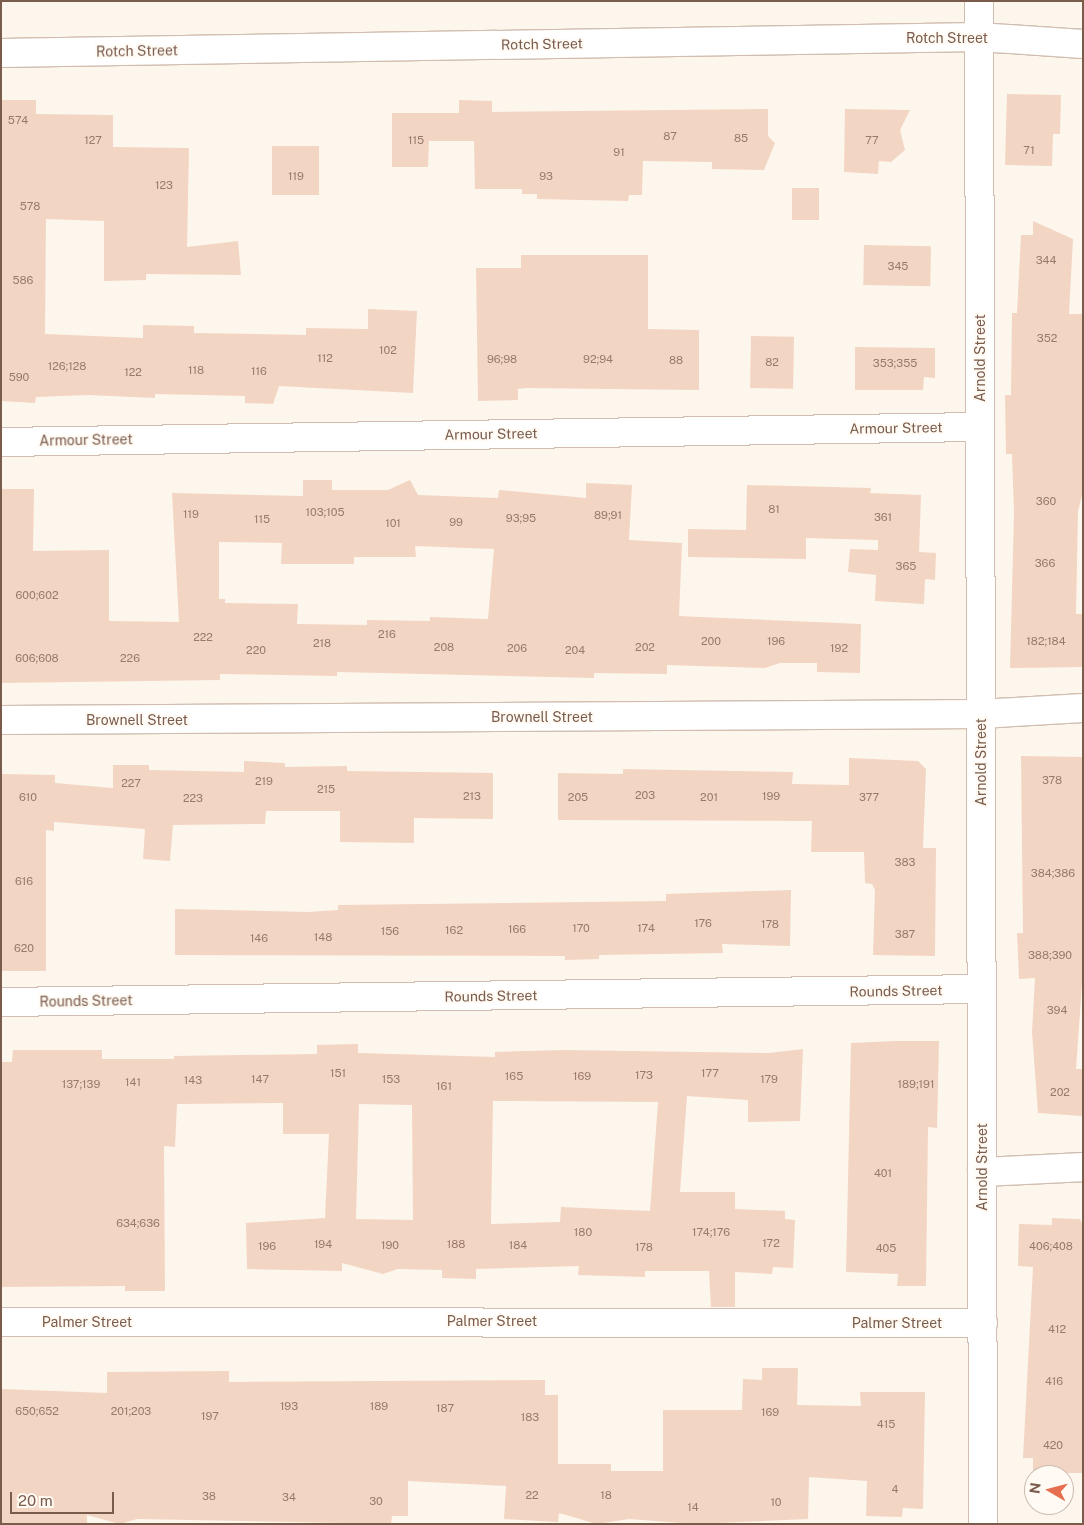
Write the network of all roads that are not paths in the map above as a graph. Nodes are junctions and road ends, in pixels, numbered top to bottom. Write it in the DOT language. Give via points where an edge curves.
graph roads {
  1 [pos="979,1"];
  2 [pos="979,37"];
  3 [pos="1083,44"];
  4 [pos="1,53"];
  5 [pos="980,426"];
  6 [pos="1,442"];
  7 [pos="1083,708"];
  8 [pos="981,714"];
  9 [pos="1,720"];
  10 [pos="982,990"];
  11 [pos="1,1002"];
  12 [pos="1083,1167"];
  13 [pos="982,1172"];
  14 [pos="1,1322"];
  15 [pos="983,1323"];
  16 [pos="983,1524"];
  1 -- 2 [label="street, Arnold Street"];
  2 -- 3 [label="street, Rotch Street"];
  2 -- 4 [label="street, Rotch Street"];
  2 -- 5 [label="street, Arnold Street"];
  5 -- 6 [label="street, Armour Street"];
  5 -- 8 [label="street, Arnold Street"];
  7 -- 8 [label="street, Brownell Street"];
  8 -- 9 [label="street, Brownell Street"];
  8 -- 10 [label="street, Arnold Street"];
  10 -- 11 [label="street, Rounds Street"];
  10 -- 13 [label="street, Arnold Street"];
  12 -- 13 [label="street"];
  13 -- 15 [label="street, Arnold Street"];
  14 -- 15 [label="street, Palmer Street"];
  15 -- 16 [label="street, Arnold Street"];
}
